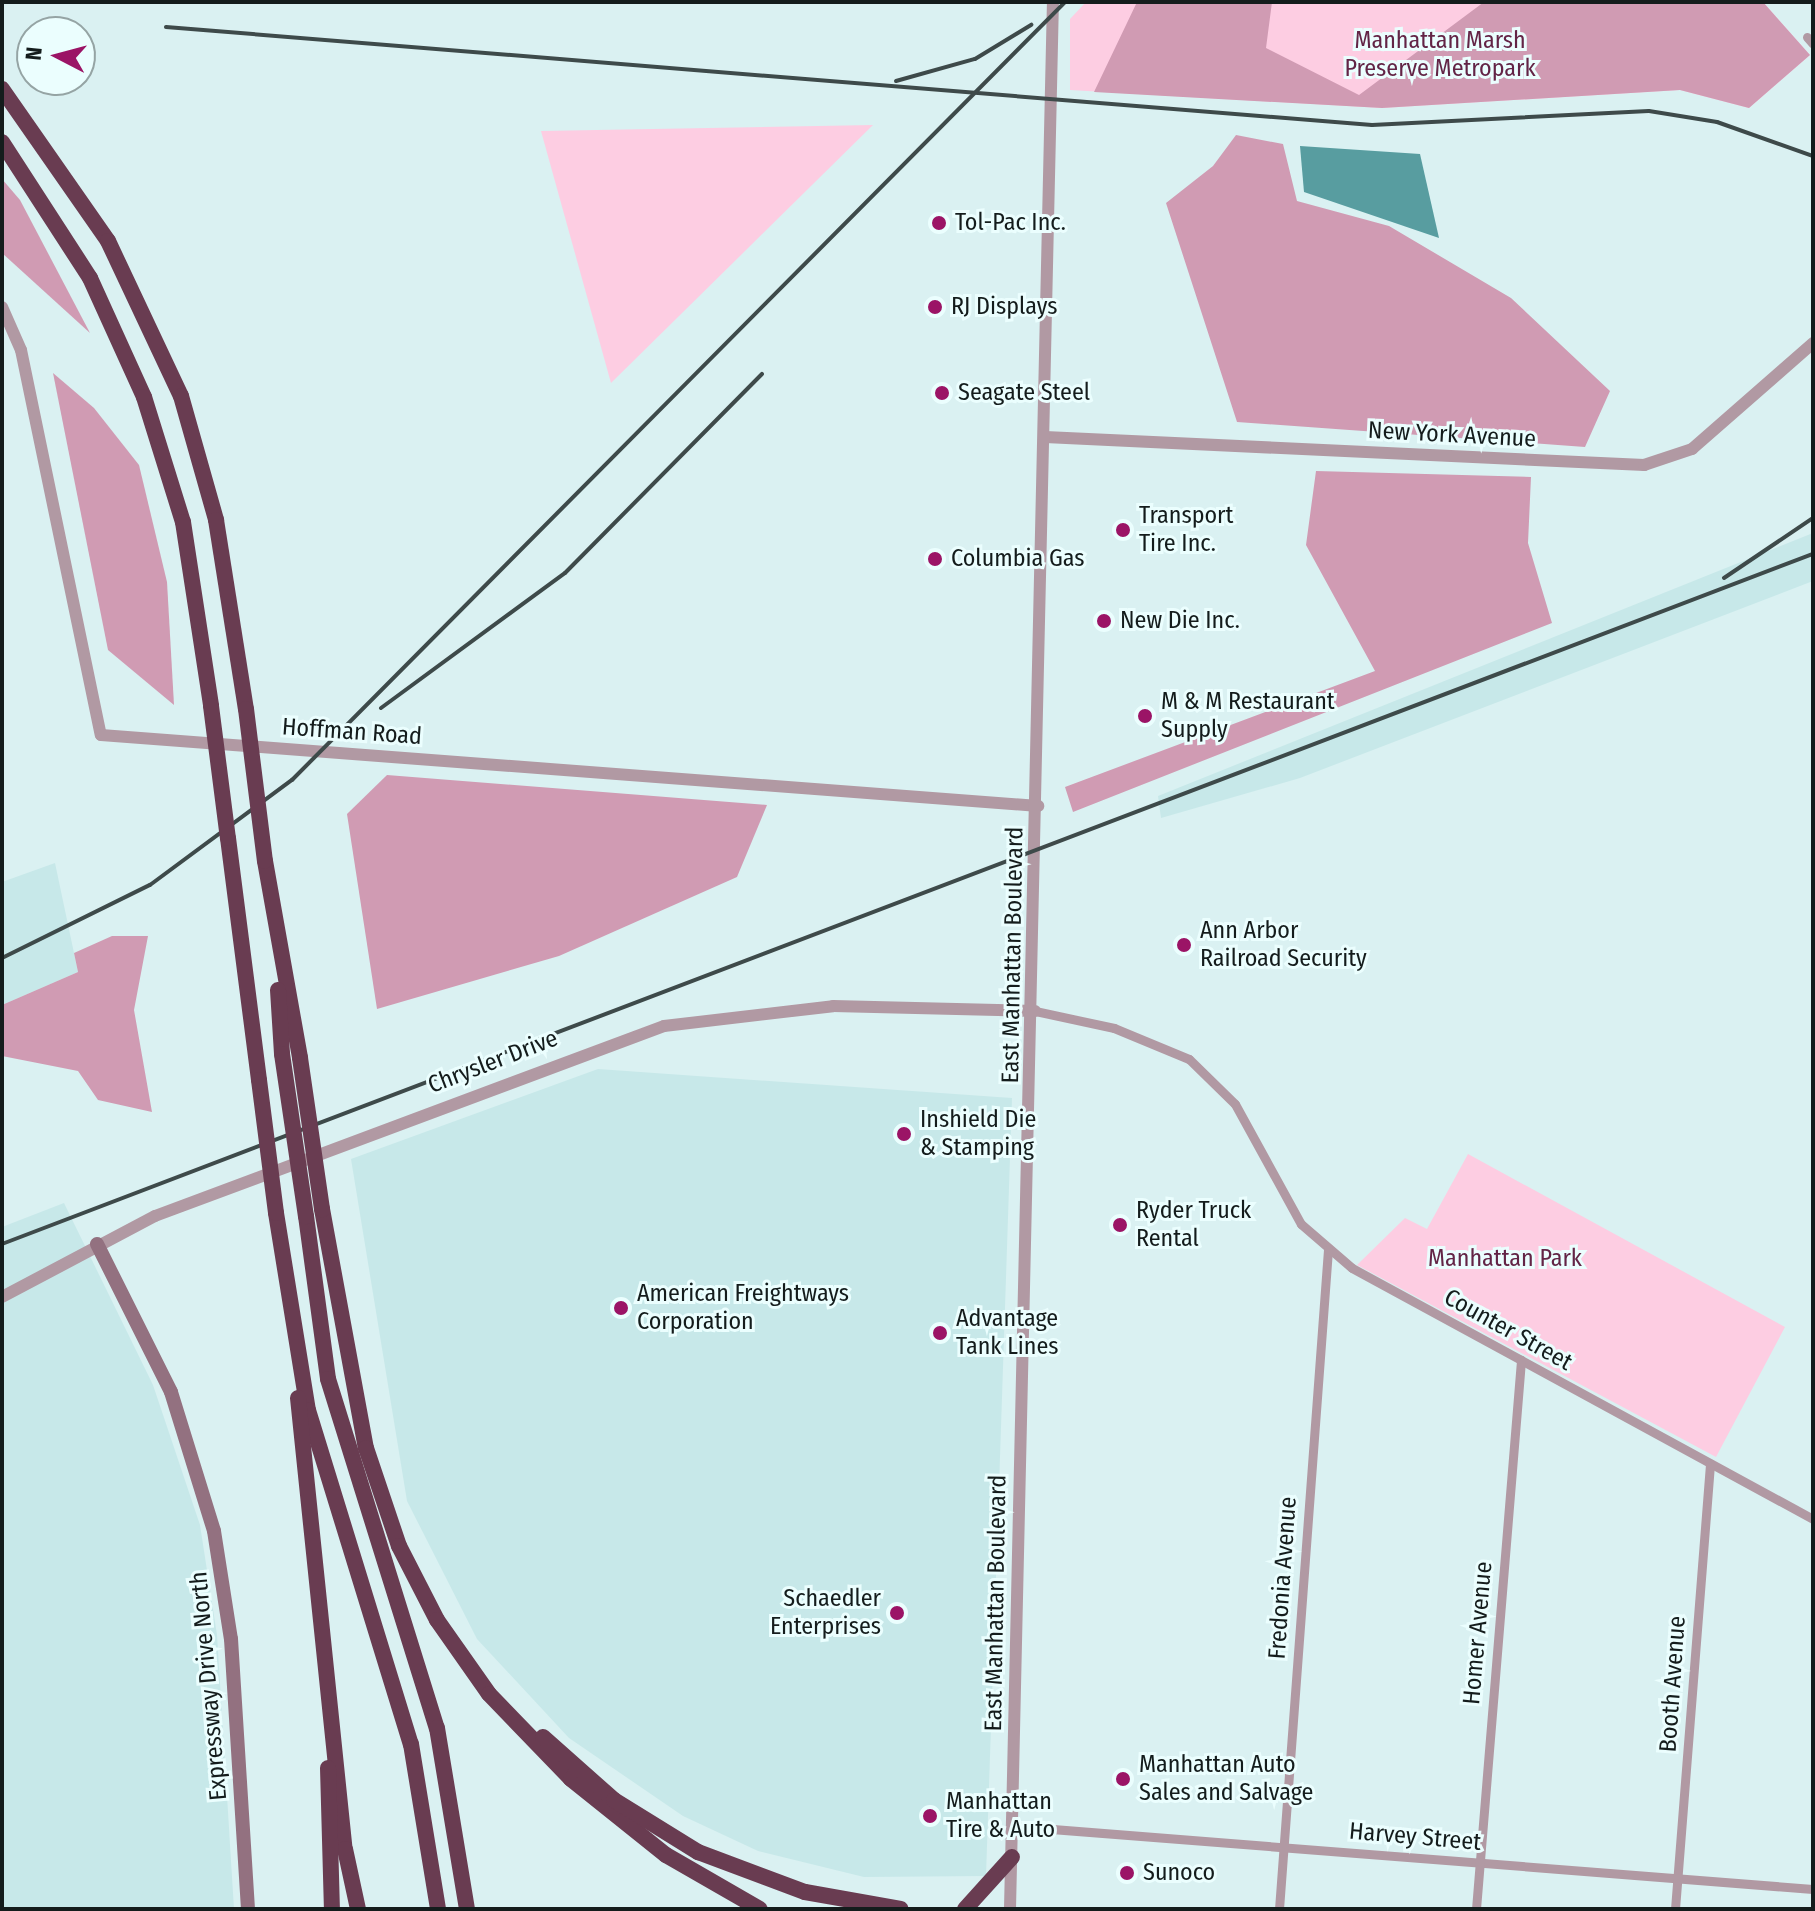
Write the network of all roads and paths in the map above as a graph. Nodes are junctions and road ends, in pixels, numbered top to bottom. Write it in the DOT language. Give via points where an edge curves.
graph roads {
  1 [pos="1053,2"];
  2 [pos="2,89"];
  3 [pos="2,142"];
  4 [pos="2,307"];
  5 [pos="1813,343"];
  6 [pos="1045,437"];
  7 [pos="1038,806"];
  8 [pos="274,920"];
  9 [pos="1035,1011"];
  10 [pos="97,1244"];
  11 [pos="1328,1250"];
  12 [pos="2,1297"];
  13 [pos="296,1344"];
  14 [pos="1521,1360"];
  15 [pos="1710,1463"];
  16 [pos="1813,1519"];
  17 [pos="411,1572"];
  18 [pos="334,1743"];
  19 [pos="1014,1826"];
  20 [pos="1283,1847"];
  21 [pos="1012,1857"];
  22 [pos="1479,1863"];
  23 [pos="1678,1878"];
  24 [pos="1813,1889"];
  25 [pos="248,1909"];
  26 [pos="332,1909"];
  27 [pos="358,1909"];
  28 [pos="438,1909"];
  29 [pos="467,1909"];
  30 [pos="760,1909"];
  31 [pos="901,1909"];
  32 [pos="965,1909"];
  33 [pos="1010,1909"];
  34 [pos="1279,1909"];
  35 [pos="1476,1909"];
  36 [pos="1675,1909"];
  1 -- 6 [label="street, East Manhattan Boulevard"];
  2 -- 8 [label="highway, bridge" via="108,241 181,396 216,520"];
  3 -- 13 [label="highway, bridge" via="90,278 148,407 183,522"];
  4 -- 7 [label="street, Hoffman Road" via="21,350 101,735"];
  5 -- 6 [label="street, New York Avenue" via="1692,449 1644,465"];
  6 -- 7 [label="street, East Manhattan Boulevard"];
  7 -- 9 [label="street, East Manhattan Boulevard"];
  8 -- 17 [label="highway, bridge" via="361,1427"];
  8 -- 29 [label="highway, bridge" via="282,1054 328,1379 437,1728"];
  9 -- 10 [label="street, Chrysler Drive" via="833,1006 664,1026 588,1049"];
  9 -- 11 [label="street, Counter Street" via="1151,1040 1211,1076 1235,1104 1286,1203"];
  9 -- 19 [label="street, East Manhattan Boulevard"];
  10 -- 12 [label="street, Chrysler Drive"];
  10 -- 25 [label="main road, Expressway Drive North" via="171,1392 214,1531 231,1639"];
  11 -- 14 [label="street, Counter Street"];
  11 -- 20 [label="street, Fredonia Avenue"];
  13 -- 18 [label="highway"];
  13 -- 28 [label="highway" via="328,1485 411,1744"];
  14 -- 15 [label="street, Counter Street"];
  14 -- 22 [label="street, Homer Avenue"];
  15 -- 16 [label="street, Counter Street"];
  15 -- 23 [label="street, Booth Avenue"];
  17 -- 30 [label="highway" via="476,1677 553,1763 666,1855"];
  17 -- 31 [label="highway" via="527,1722 642,1820 763,1879"];
  18 -- 26 [label="highway" via="326,1774"];
  18 -- 27 [label="highway"];
  19 -- 20 [label="street, Harvey Street"];
  19 -- 21 [label="street, East Manhattan Boulevard"];
  20 -- 22 [label="street, Harvey Street"];
  20 -- 34 [label="street, Fredonia Avenue"];
  21 -- 32 [label="highway"];
  21 -- 33 [label="street, East Manhattan Boulevard"];
  22 -- 23 [label="street, Harvey Street"];
  22 -- 35 [label="street, Homer Avenue"];
  23 -- 24 [label="street, Harvey Street"];
  23 -- 36 [label="street, Booth Avenue"];
}
